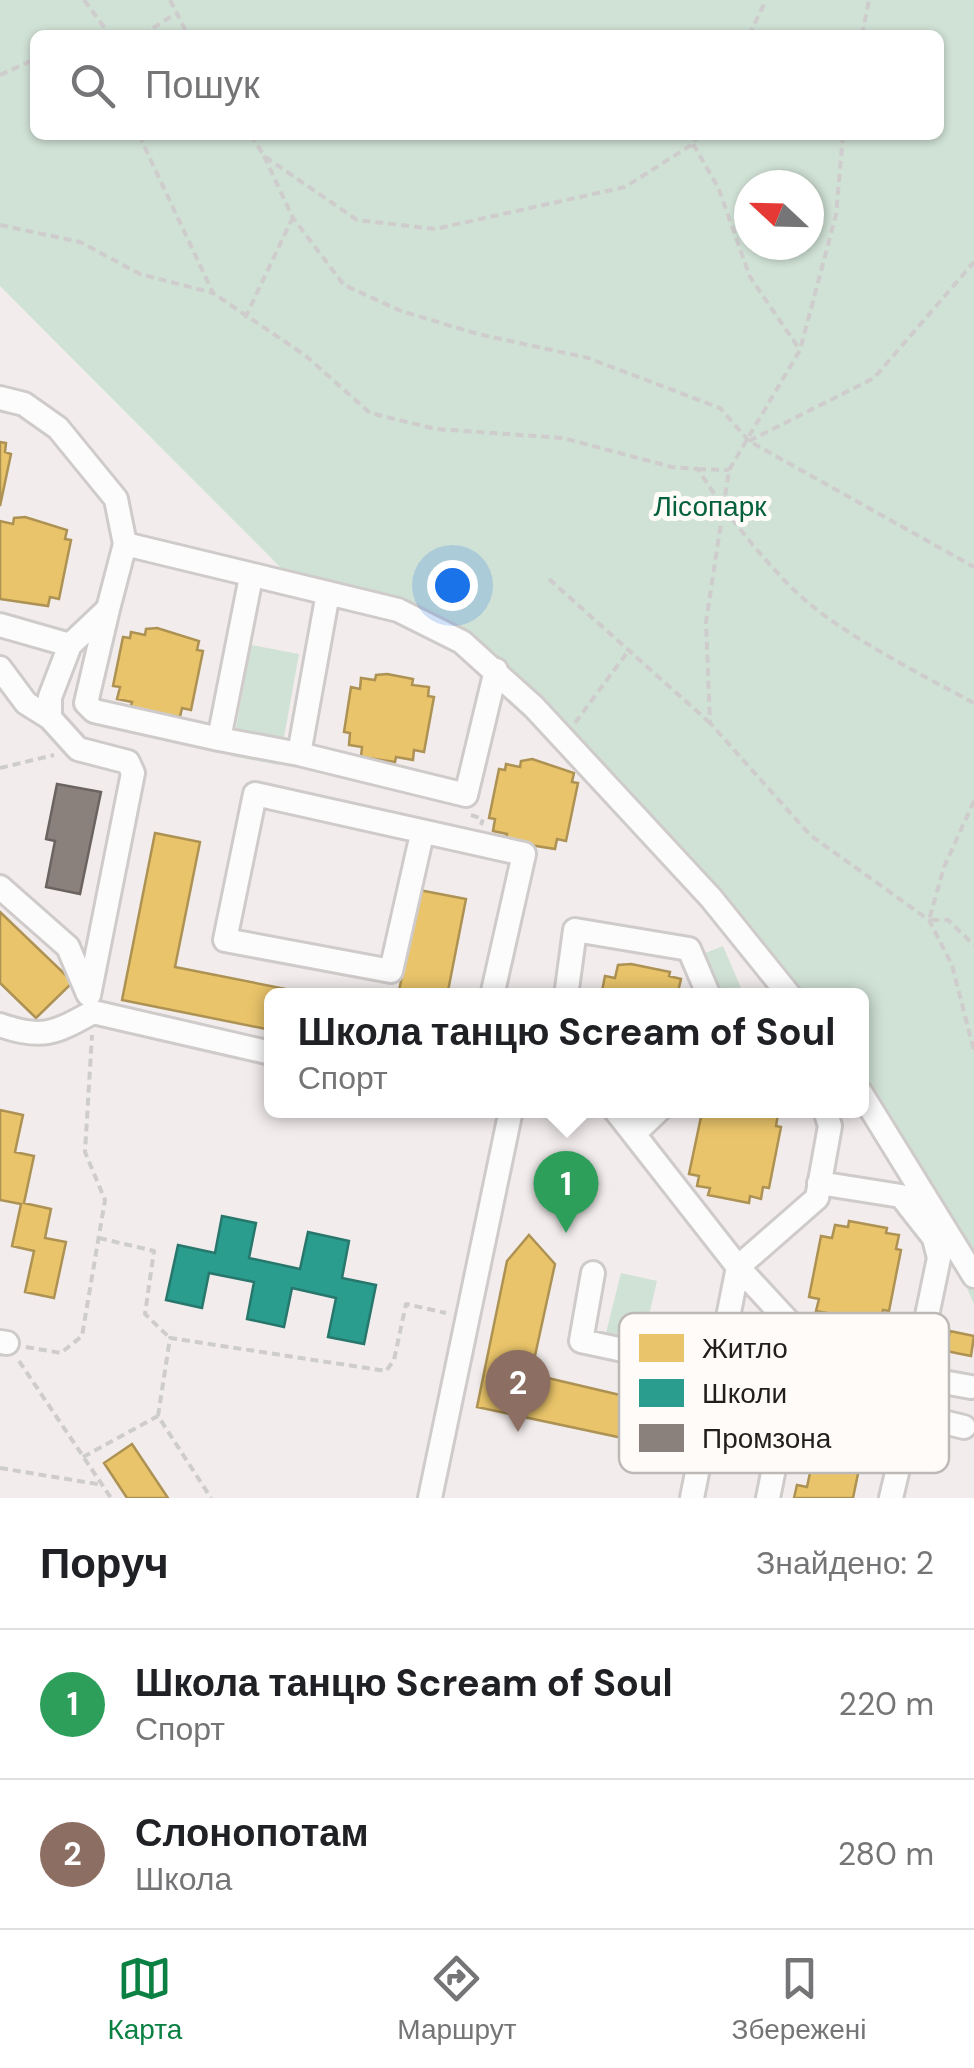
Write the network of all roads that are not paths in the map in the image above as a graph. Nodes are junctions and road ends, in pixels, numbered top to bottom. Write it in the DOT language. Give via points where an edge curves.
graph roads {
  1 [pos="0,398"];
  2 [pos="124,544"];
  3 [pos="251,577"];
  4 [pos="328,592"];
  5 [pos="108,610"];
  6 [pos="0,625"];
  7 [pos="70,644"];
  8 [pos="0,668"];
  9 [pos="496,670"];
  10 [pos="50,718"];
  11 [pos="218,739"];
  12 [pos="299,754"];
  13 [pos="422,834"];
  14 [pos="0,887"];
  15 [pos="494,988"];
  16 [pos="567,988"];
  17 [pos="706,988"];
  18 [pos="783,988"];
  19 [pos="91,1004"];
  20 [pos="0,1025"];
  21 [pos="264,1050"];
  22 [pos="869,1106"];
  23 [pos="509,1118"];
  24 [pos="622,1118"];
  25 [pos="651,1118"];
  26 [pos="827,1118"];
  27 [pos="635,1133"];
  28 [pos="820,1183"];
  29 [pos="738,1267"];
  30 [pos="594,1273"];
  31 [pos="974,1276"];
  32 [pos="729,1313"];
  33 [pos="781,1313"];
  34 [pos="927,1313"];
  35 [pos="619,1348"];
  36 [pos="949,1384"];
  37 [pos="971,1387"];
  38 [pos="949,1423"];
  39 [pos="964,1426"];
  40 [pos="697,1473"];
  41 [pos="773,1473"];
  42 [pos="897,1473"];
  43 [pos="430,1498"];
  44 [pos="692,1498"];
  45 [pos="768,1498"];
  46 [pos="891,1498"];
  1 -- 2 [label="street" via="24,404 58,428 116,499"];
  2 -- 3 [label="street"];
  2 -- 5 [label="street"];
  3 -- 4 [label="street"];
  3 -- 11 [label="street"];
  4 -- 9 [label="street" via="430,624"];
  4 -- 12 [label="street"];
  5 -- 7 [label="street"];
  5 -- 11 [label="street" via="86,702 94,711"];
  6 -- 7 [label="street"];
  7 -- 10 [label="street" via="50,697"];
  8 -- 10 [label="street" via="26,703"];
  9 -- 12 [label="street" via="466,795"];
  9 -- 18 [label="street" via="710,898"];
  10 -- 19 [label="street" via="78,750 128,762 133,773"];
  11 -- 12 [label="street"];
  13 -- 13 [label="street" via="391,971 226,940 255,794"];
  13 -- 15 [label="street" via="524,854"];
  14 -- 19 [label="street" via="68,946"];
  16 -- 17 [label="street" via="575,930 689,949"];
  19 -- 20 [label="street" via="61,1030 30,1036"];
  19 -- 21 [label="street"];
  22 -- 31 [label="street"];
  23 -- 43 [label="street"];
  24 -- 27 [label="street"];
  25 -- 27 [label="street"];
  26 -- 28 [label="street"];
  27 -- 29 [label="street"];
  28 -- 29 [label="street" via="817,1198"];
  28 -- 34 [label="street" via="901,1196 934,1238 938,1258"];
  29 -- 32 [label="street"];
  29 -- 33 [label="street"];
  30 -- 35 [label="street" via="582,1340"];
  36 -- 37 [label="street"];
  38 -- 39 [label="street"];
  40 -- 44 [label="street"];
  41 -- 45 [label="street"];
  42 -- 46 [label="street"];
}
